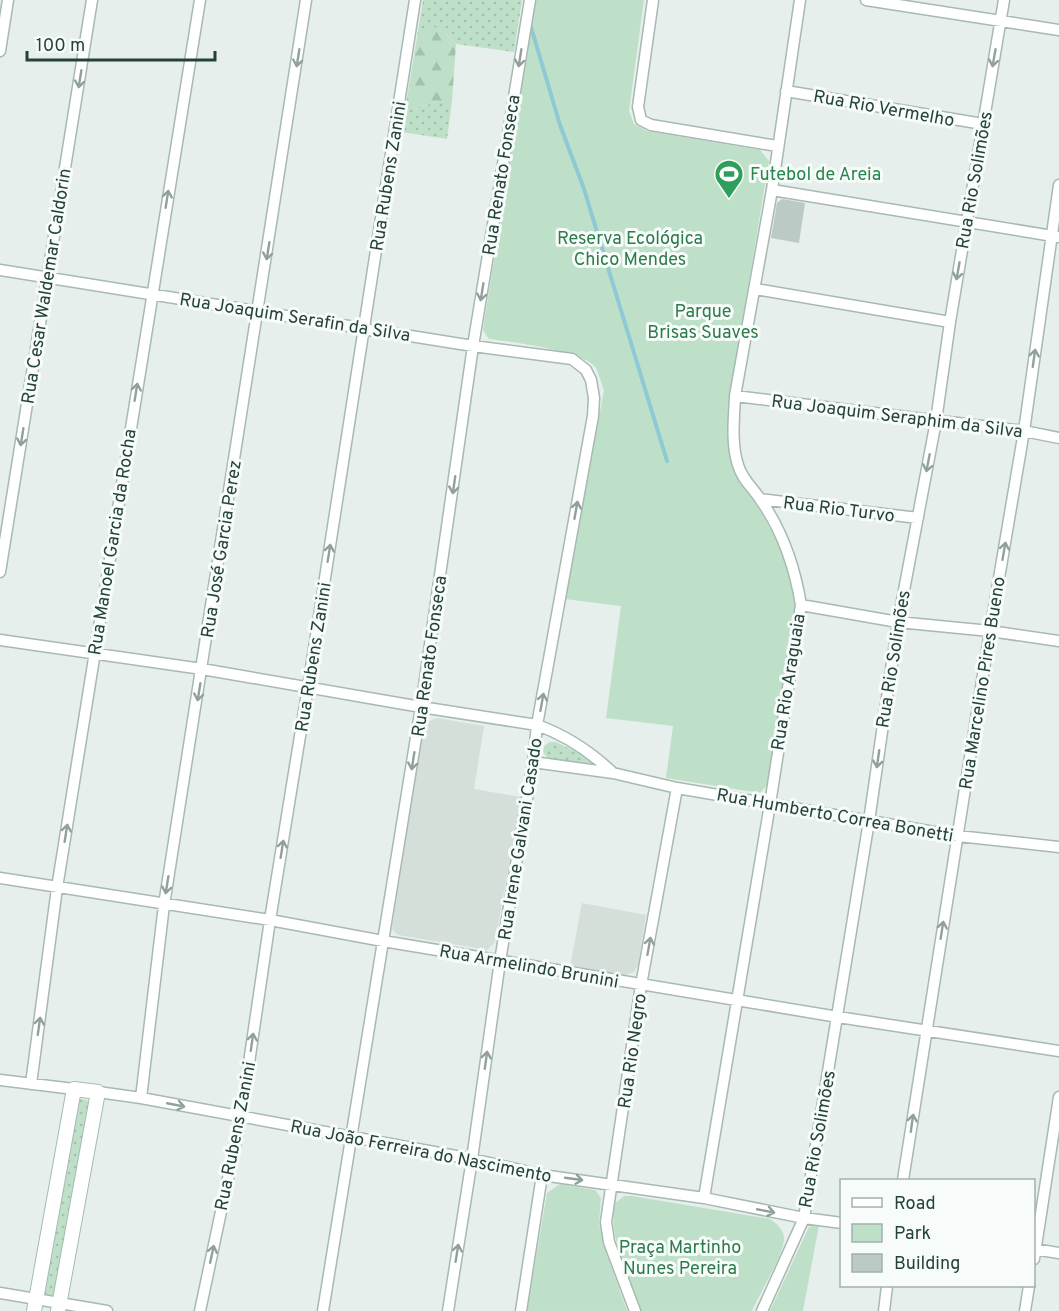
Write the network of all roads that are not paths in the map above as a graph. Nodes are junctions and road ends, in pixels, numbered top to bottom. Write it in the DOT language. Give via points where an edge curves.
graph roads {
  1 [pos="92,0"];
  2 [pos="200,0"];
  3 [pos="306,0"];
  4 [pos="415,0"];
  5 [pos="530,0"];
  6 [pos="653,0"];
  7 [pos="800,0"];
  8 [pos="866,0"];
  9 [pos="1004,0"];
  10 [pos="5,1"];
  11 [pos="1001,21"];
  12 [pos="1059,30"];
  13 [pos="0,51"];
  14 [pos="786,91"];
  15 [pos="983,124"];
  16 [pos="777,146"];
  17 [pos="1059,185"];
  18 [pos="772,190"];
  19 [pos="966,222"];
  20 [pos="1055,236"];
  21 [pos="0,270"];
  22 [pos="48,278"];
  23 [pos="755,289"];
  24 [pos="151,294"];
  25 [pos="259,311"];
  26 [pos="950,322"];
  27 [pos="364,328"];
  28 [pos="473,346"];
  29 [pos="586,370"];
  30 [pos="735,396"];
  31 [pos="936,421"];
  32 [pos="1024,431"];
  33 [pos="1059,438"];
  34 [pos="760,499"];
  35 [pos="918,518"];
  36 [pos="0,572"];
  37 [pos="801,606"];
  38 [pos="898,622"];
  39 [pos="990,631"];
  40 [pos="0,640"];
  41 [pos="1059,641"];
  42 [pos="95,653"];
  43 [pos="202,669"];
  44 [pos="309,687"];
  45 [pos="422,707"];
  46 [pos="537,725"];
  47 [pos="533,762"];
  48 [pos="613,773"];
  49 [pos="677,788"];
  50 [pos="770,804"];
  51 [pos="869,821"];
  52 [pos="958,836"];
  53 [pos="1059,847"];
  54 [pos="0,879"];
  55 [pos="57,888"];
  56 [pos="164,906"];
  57 [pos="270,921"];
  58 [pos="383,941"];
  59 [pos="500,961"];
  60 [pos="641,985"];
  61 [pos="737,1000"];
  62 [pos="838,1017"];
  63 [pos="926,1030"];
  64 [pos="1059,1051"];
  65 [pos="0,1080"];
  66 [pos="32,1084"];
  67 [pos="74,1089"];
  68 [pos="98,1092"];
  69 [pos="1059,1097"];
  70 [pos="141,1098"];
  71 [pos="241,1117"];
  72 [pos="352,1137"];
  73 [pos="472,1159"];
  74 [pos="542,1175"];
  75 [pos="903,1179"];
  76 [pos="613,1184"];
  77 [pos="704,1198"];
  78 [pos="804,1218"];
  79 [pos="840,1223"];
  80 [pos="1035,1246"];
  81 [pos="1035,1252"];
  82 [pos="1059,1253"];
  83 [pos="887,1287"];
  84 [pos="1029,1287"];
  85 [pos="0,1293"];
  86 [pos="35,1305"];
  87 [pos="58,1307"];
  88 [pos="107,1311"];
  89 [pos="200,1311"];
  90 [pos="323,1311"];
  91 [pos="448,1311"];
  92 [pos="521,1311"];
  93 [pos="635,1311"];
  94 [pos="762,1311"];
  95 [pos="884,1311"];
  96 [pos="1025,1311"];
  1 -- 22 [label="street, Rua Cesar Waldemar Caldorin, one-way"];
  24 -- 2 [label="street, Rua Manoel Garcia da Rocha, one-way"];
  3 -- 25 [label="street, Rua José Garcia Perez, one-way"];
  4 -- 27 [label="street, Rua Rubens Zanini"];
  5 -- 28 [label="street, Rua Renato Fonseca, one-way"];
  6 -- 16 [label="street" via="638,107 641,120 651,125"];
  7 -- 14 [label="street, Rua Rio Araguaia"];
  8 -- 11 [label="street"];
  9 -- 11 [label="street, Rua Rio Solimões"];
  10 -- 13 [label="street"];
  11 -- 12 [label="street"];
  11 -- 15 [label="street, Rua Rio Solimões, one-way"];
  14 -- 15 [label="street, Rua Rio Vermelho"];
  14 -- 16 [label="street, Rua Rio Araguaia"];
  15 -- 19 [label="street, Rua Rio Solimões"];
  16 -- 18 [label="street, Rua Rio Araguaia"];
  17 -- 20 [label="street, Rua Marcelino Pires Bueno"];
  18 -- 19 [label="street"];
  18 -- 23 [label="street, Rua Rio Araguaia"];
  19 -- 20 [label="street"];
  19 -- 26 [label="street, Rua Rio Solimões, one-way"];
  32 -- 20 [label="street, Rua Marcelino Pires Bueno, one-way"];
  21 -- 22 [label="street, Rua Joaquim Serafin da Silva"];
  22 -- 24 [label="street, Rua Joaquim Serafin da Silva"];
  22 -- 36 [label="street, Rua Cesar Waldemar Caldorin, one-way"];
  23 -- 26 [label="street"];
  23 -- 30 [label="street, Rua Rio Araguaia"];
  24 -- 25 [label="street, Rua Joaquim Serafin da Silva"];
  42 -- 24 [label="street, Rua Manoel Garcia da Rocha, one-way"];
  25 -- 27 [label="street, Rua Joaquim Serafin da Silva"];
  25 -- 43 [label="street, Rua José Garcia Perez"];
  26 -- 31 [label="street, Rua Rio Solimões"];
  27 -- 28 [label="street, Rua Joaquim Serafin da Silva"];
  44 -- 27 [label="street, Rua Rubens Zanini, one-way"];
  28 -- 29 [label="street, Rua Joaquim Serafin da Silva" via="572,359"];
  28 -- 45 [label="street, Rua Renato Fonseca, one-way"];
  46 -- 29 [label="street, Rua Irene Galvani Casado, one-way" via="593,416 594,398"];
  30 -- 31 [label="street, Rua Joaquim Seraphim da Silva"];
  30 -- 34 [label="street, Rua Rio Araguaia" via="734,451 745,482"];
  31 -- 32 [label="street, Rua Joaquim Seraphim da Silva"];
  31 -- 35 [label="street, Rua Rio Solimões, one-way"];
  32 -- 33 [label="street, Rua Joaquim Seraphim da Silva"];
  39 -- 32 [label="street, Rua Marcelino Pires Bueno, one-way"];
  34 -- 35 [label="street, Rua Rio Turvo"];
  34 -- 37 [label="street, Rua Rio Araguaia" via="785,546"];
  35 -- 38 [label="street, Rua Rio Solimões"];
  37 -- 38 [label="street"];
  37 -- 50 [label="street, Rua Rio Araguaia"];
  38 -- 39 [label="street"];
  38 -- 51 [label="street, Rua Rio Solimões, one-way"];
  39 -- 41 [label="street"];
  39 -- 52 [label="street, Rua Marcelino Pires Bueno"];
  40 -- 42 [label="street, Rua Humberto Correa Bonetti"];
  42 -- 43 [label="street, Rua Humberto Correa Bonetti"];
  55 -- 42 [label="street, Rua Manoel Garcia da Rocha, one-way"];
  43 -- 44 [label="street, Rua Humberto Correa Bonetti"];
  43 -- 56 [label="street, Rua José Garcia Perez, one-way"];
  44 -- 45 [label="street, Rua Humberto Correa Bonetti"];
  57 -- 44 [label="street, Rua Rubens Zanini, one-way"];
  45 -- 46 [label="street, Rua Humberto Correa Bonetti"];
  45 -- 58 [label="street, Rua Renato Fonseca, one-way"];
  46 -- 47 [label="street, Rua Irene Galvani Casado"];
  46 -- 48 [label="street, Rua Humberto Correa Bonetti" via="596,757"];
  47 -- 48 [label="street, Rua Humberto Correa Bonetti"];
  47 -- 59 [label="street, Rua Irene Galvani Casado"];
  48 -- 49 [label="street, Rua Humberto Correa Bonetti"];
  49 -- 50 [label="street, Rua Humberto Correa Bonetti"];
  60 -- 49 [label="street, Rua Rio Negro, one-way"];
  50 -- 51 [label="street, Rua Humberto Correa Bonetti"];
  50 -- 61 [label="street, Rua Rio Araguaia"];
  51 -- 52 [label="street, Rua Humberto Correa Bonetti"];
  51 -- 62 [label="street, Rua Rio Solimões"];
  52 -- 53 [label="street, Rua Humberto Correa Bonetti"];
  63 -- 52 [label="street, Rua Marcelino Pires Bueno, one-way"];
  54 -- 55 [label="street, Rua Armelindo Brunini"];
  55 -- 56 [label="street, Rua Armelindo Brunini"];
  66 -- 55 [label="street, Rua Manoel Garcia da Rocha, one-way"];
  56 -- 57 [label="street, Rua Armelindo Brunini"];
  56 -- 70 [label="street, Rua José Garcia Perez"];
  57 -- 58 [label="street, Rua Armelindo Brunini"];
  71 -- 57 [label="street, Rua Rubens Zanini, one-way"];
  58 -- 59 [label="street, Rua Armelindo Brunini"];
  58 -- 72 [label="street, Rua Renato Fonseca"];
  59 -- 60 [label="street, Rua Armelindo Brunini"];
  73 -- 59 [label="street, Rua Irene Galvani Casado, one-way"];
  60 -- 61 [label="street, Rua Armelindo Brunini"];
  60 -- 76 [label="street, Rua Rio Negro"];
  61 -- 62 [label="street, Rua Armelindo Brunini"];
  61 -- 77 [label="street, Rua Rio Araguaia"];
  62 -- 63 [label="street, Rua Armelindo Brunini"];
  62 -- 78 [label="street, Rua Rio Solimões"];
  63 -- 64 [label="street, Rua Armelindo Brunini"];
  75 -- 63 [label="street, Rua Marcelino Pires Bueno, one-way"];
  65 -- 66 [label="street, Rua João Ferreira do Nascimento"];
  66 -- 67 [label="street, Rua João Ferreira do Nascimento"];
  67 -- 68 [label="street, Rua João Ferreira do Nascimento"];
  67 -- 86 [label="street"];
  68 -- 70 [label="street, Rua João Ferreira do Nascimento"];
  68 -- 87 [label="street"];
  69 -- 80 [label="street"];
  70 -- 71 [label="street, Rua João Ferreira do Nascimento, one-way"];
  71 -- 72 [label="street, Rua João Ferreira do Nascimento"];
  89 -- 71 [label="street, Rua Rubens Zanini, one-way"];
  72 -- 73 [label="street, Rua João Ferreira do Nascimento"];
  72 -- 90 [label="street, Rua Renato Fonseca"];
  73 -- 74 [label="street, Rua João Ferreira do Nascimento"];
  91 -- 73 [label="street, Rua Irene Galvani Casado, one-way"];
  74 -- 76 [label="street, Rua João Ferreira do Nascimento, one-way"];
  74 -- 92 [label="street"];
  76 -- 77 [label="street, Rua João Ferreira do Nascimento"];
  76 -- 93 [label="street, Rua Rio Negro" via="606,1222 609,1242"];
  77 -- 78 [label="street, Rua João Ferreira do Nascimento, one-way"];
  78 -- 79 [label="street, Rua João Ferreira do Nascimento"];
  78 -- 94 [label="street, Rua Rio Solimões"];
  81 -- 82 [label="street"];
  83 -- 95 [label="street"];
  84 -- 96 [label="street"];
  85 -- 86 [label="street"];
  86 -- 87 [label="street"];
  87 -- 88 [label="street"];
}
